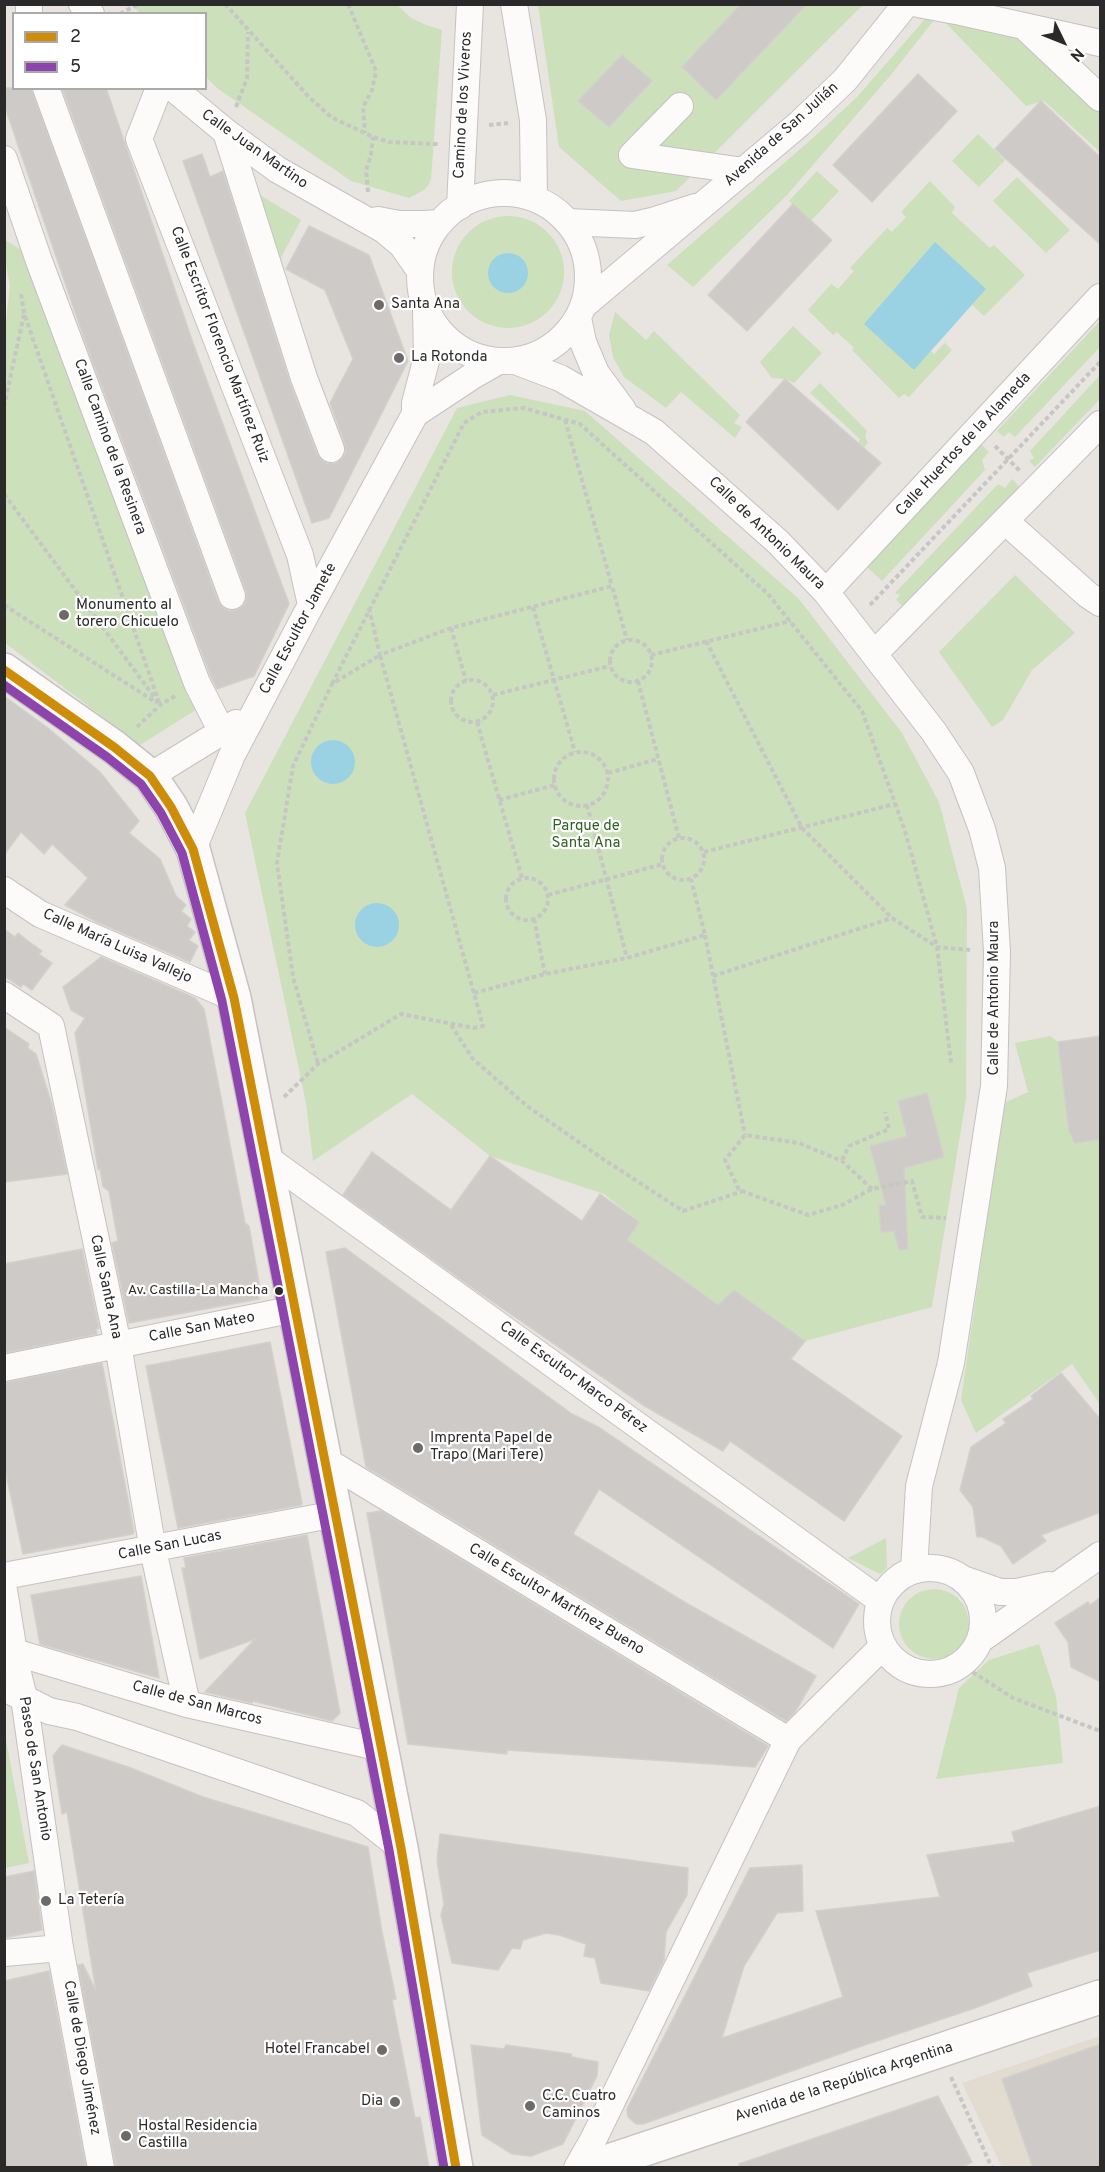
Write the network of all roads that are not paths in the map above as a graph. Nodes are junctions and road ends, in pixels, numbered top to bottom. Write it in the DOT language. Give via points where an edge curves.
graph roads {
  1 [pos="470,4"];
  2 [pos="514,4"];
  3 [pos="906,4"];
  4 [pos="918,4"];
  5 [pos="964,8"];
  6 [pos="1026,28"];
  7 [pos="1101,43"];
  8 [pos="47,90"];
  9 [pos="158,90"];
  10 [pos="176,90"];
  11 [pos="1101,99"];
  12 [pos="680,106"];
  13 [pos="226,132"];
  14 [pos="4,159"];
  15 [pos="744,171"];
  16 [pos="534,198"];
  17 [pos="701,205"];
  18 [pos="460,206"];
  19 [pos="371,221"];
  20 [pos="568,222"];
  21 [pos="440,223"];
  22 [pos="420,271"];
  23 [pos="1101,297"];
  24 [pos="426,310"];
  25 [pos="581,312"];
  26 [pos="506,361"];
  27 [pos="415,414"];
  28 [pos="627,416"];
  29 [pos="1101,424"];
  30 [pos="331,449"];
  31 [pos="1005,521"];
  32 [pos="826,592"];
  33 [pos="231,596"];
  34 [pos="1101,603"];
  35 [pos="311,605"];
  36 [pos="874,654"];
  37 [pos="4,670"];
  38 [pos="256,710"];
  39 [pos="222,732"];
  40 [pos="150,776"];
  41 [pos="193,849"];
  42 [pos="4,890"];
  43 [pos="4,995"];
  44 [pos="234,998"];
  45 [pos="264,1156"];
  46 [pos="295,1309"];
  47 [pos="118,1345"];
  48 [pos="4,1368"];
  49 [pos="325,1460"];
  50 [pos="336,1514"];
  51 [pos="153,1550"];
  52 [pos="1101,1555"];
  53 [pos="914,1570"];
  54 [pos="4,1576"];
  55 [pos="963,1578"];
  56 [pos="1061,1582"];
  57 [pos="4,1590"];
  58 [pos="881,1600"];
  59 [pos="980,1640"];
  60 [pos="883,1646"];
  61 [pos="14,1652"];
  62 [pos="14,1694"];
  63 [pos="187,1704"];
  64 [pos="788,1740"];
  65 [pos="382,1748"];
  66 [pos="401,1848"];
  67 [pos="60,1948"];
  68 [pos="4,1953"];
  69 [pos="1101,1997"];
  70 [pos="101,2168"];
  71 [pos="456,2168"];
  72 [pos="577,2168"];
  73 [pos="588,2168"];
  1 -- 18 [label="street, Camino de los Viveros"];
  2 -- 16 [label="street" via="533,120"];
  3 -- 15 [label="street, Avenida de San Julián" via="845,80"];
  4 -- 5 [label="street"];
  5 -- 6 [label="street"];
  6 -- 7 [label="street"];
  6 -- 11 [label="street"];
  8 -- 33 [label="street"];
  9 -- 35 [label="street, Calle Escritor Florencio Martínez Ruiz" via="139,139 300,555"];
  10 -- 13 [label="street, Calle Juan Martino"];
  12 -- 15 [label="street" via="632,155"];
  13 -- 19 [label="street, Calle Juan Martino" via="304,186"];
  13 -- 30 [label="street" via="307,387"];
  14 -- 39 [label="street, Calle Camino de la Resinera" via="197,683"];
  15 -- 17 [label="street, Avenida de San Julián"];
  16 -- 18 [label="street" via="501,193 480,196"];
  16 -- 20 [label="street" via="552,207"];
  17 -- 20 [label="street, Avenida de San Julián" via="635,225"];
  17 -- 25 [label="street, Avenida de San Julián"];
  18 -- 21 [label="street"];
  19 -- 21 [label="street, Calle Juan Martino"];
  19 -- 22 [label="street, Calle Juan Martino" via="402,245"];
  20 -- 25 [label="street" via="587,259 588,287"];
  21 -- 22 [label="street" via="426,245"];
  22 -- 24 [label="street"];
  23 -- 32 [label="street, Calle Huertos de la Alameda"];
  24 -- 26 [label="street" via="452,344 478,358"];
  24 -- 27 [label="street, Calle Escultor Jamete" via="427,357"];
  25 -- 26 [label="street" via="565,336 550,348 532,357"];
  25 -- 28 [label="street, Calle de Antonio Maura" via="583,342 596,373"];
  26 -- 27 [label="street, Calle Escultor Jamete"];
  26 -- 28 [label="street, Calle de Antonio Maura" via="560,378"];
  27 -- 35 [label="street, Calle Escultor Jamete"];
  28 -- 32 [label="street, Calle de Antonio Maura" via="686,458"];
  29 -- 31 [label="street"];
  31 -- 34 [label="street"];
  31 -- 36 [label="street"];
  32 -- 36 [label="street, Calle de Antonio Maura"];
  35 -- 38 [label="street, Calle Escultor Jamete"];
  36 -- 53 [label="street, Calle de Antonio Maura" via="961,772 992,868 998,952 994,1086 951,1363 919,1486"];
  37 -- 40 [label="main road"];
  38 -- 39 [label="street"];
  38 -- 41 [label="street, Calle Escultor Jamete" via="232,755"];
  39 -- 40 [label="street"];
  40 -- 41 [label="main road"];
  41 -- 44 [label="main road"];
  42 -- 44 [label="street, Calle María Luisa Vallejo" via="40,914"];
  43 -- 47 [label="street, Calle Santa Ana" via="51,1026"];
  44 -- 45 [label="main road"];
  45 -- 46 [label="main road"];
  45 -- 58 [label="street, Calle Escultor Marco Pérez"];
  46 -- 47 [label="street, Calle San Mateo"];
  46 -- 49 [label="main road"];
  47 -- 48 [label="street, Calle San Mateo"];
  47 -- 51 [label="street, Calle Santa Ana"];
  49 -- 50 [label="main road"];
  49 -- 64 [label="street, Calle Escultor Martínez Bueno"];
  50 -- 51 [label="street, Calle San Lucas"];
  50 -- 65 [label="main road"];
  51 -- 54 [label="street, Calle San Lucas"];
  51 -- 63 [label="street, Calle Santa Ana"];
  52 -- 56 [label="street"];
  53 -- 55 [label="street" via="944,1569"];
  53 -- 58 [label="street" via="894,1582"];
  55 -- 56 [label="street" via="1000,1592"];
  55 -- 59 [label="street" via="976,1593 982,1611"];
  56 -- 59 [label="street"];
  57 -- 61 [label="street, Paseo de San Antonio"];
  58 -- 60 [label="street" via="877,1616"];
  59 -- 60 [label="street" via="968,1658 939,1673 917,1672 897,1663"];
  60 -- 64 [label="street"];
  61 -- 62 [label="street, Paseo de San Antonio"];
  61 -- 63 [label="street, Calle de San Marcos"];
  62 -- 66 [label="street" via="49,1711 357,1813"];
  62 -- 67 [label="street, Paseo de San Antonio"];
  63 -- 65 [label="street, Calle de San Marcos"];
  64 -- 72 [label="street"];
  65 -- 66 [label="main road"];
  66 -- 71 [label="main road"];
  67 -- 68 [label="street"];
  67 -- 70 [label="street, Calle de Diego Jiménez"];
  69 -- 73 [label="main road, Avenida de la República Argentina"];
}
